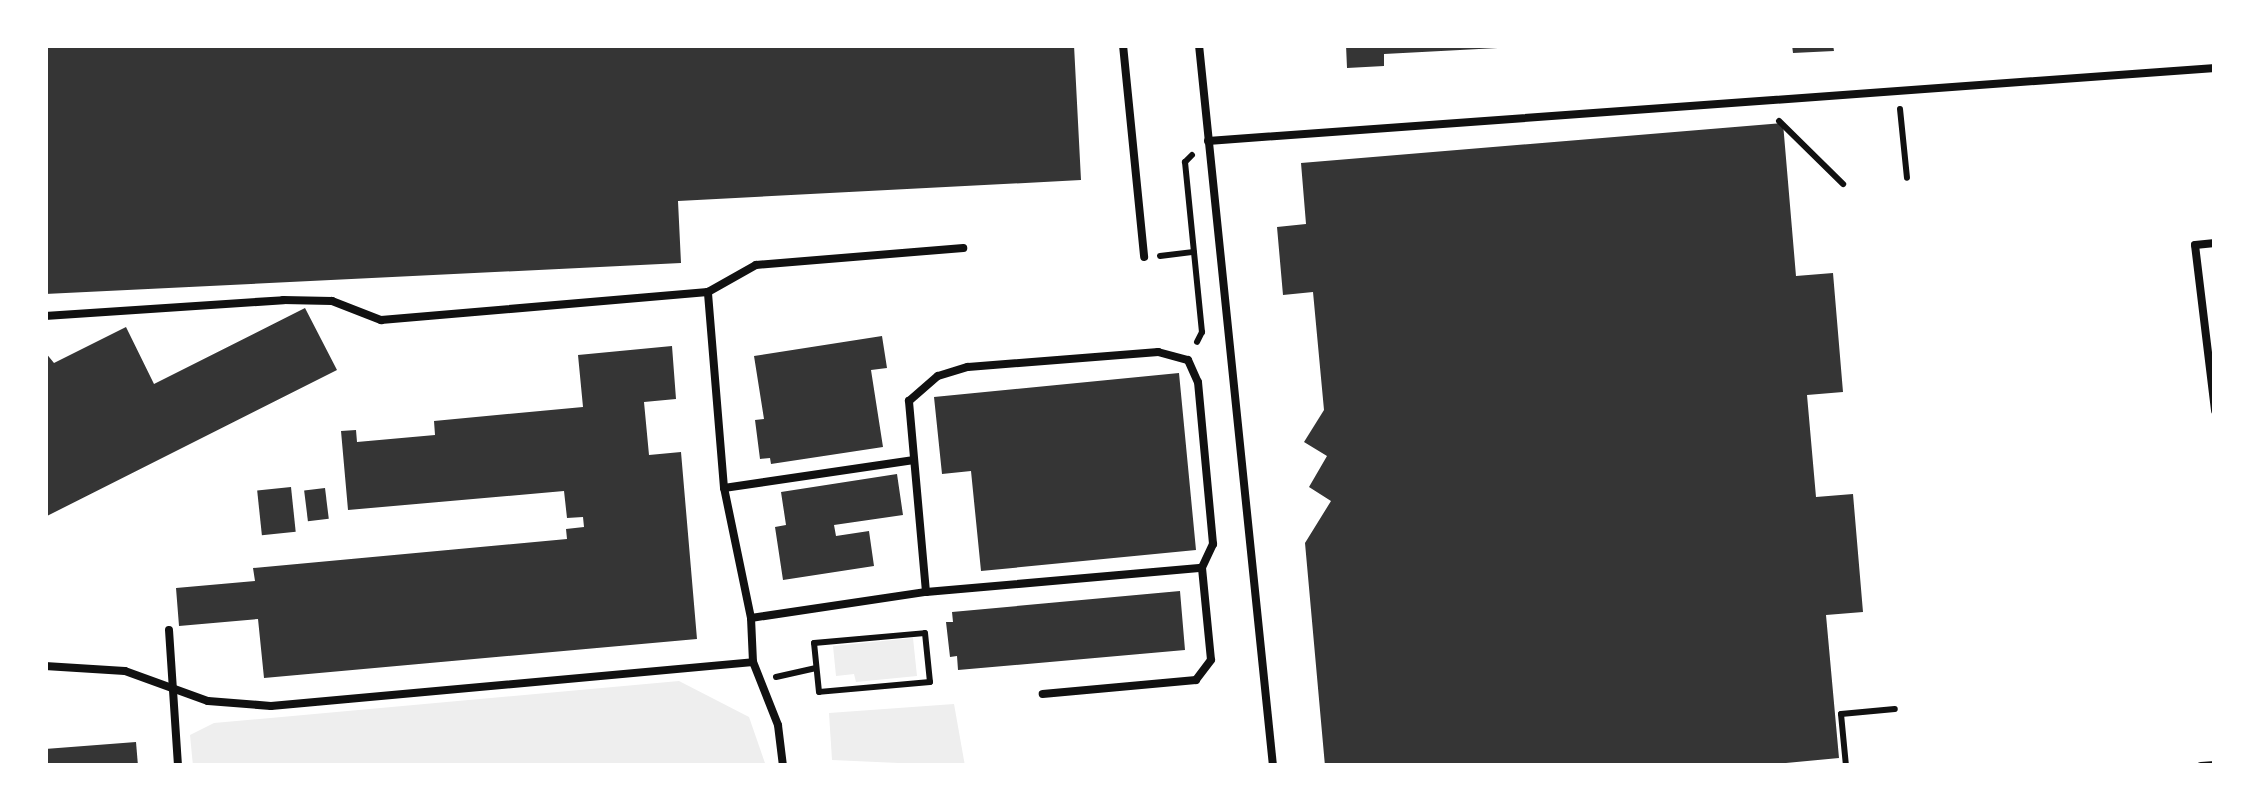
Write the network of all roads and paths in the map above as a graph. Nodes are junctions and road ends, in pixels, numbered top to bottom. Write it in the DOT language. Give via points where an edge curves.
graph roads {
  1 [pos="1123,45"];
  2 [pos="1199,45"];
  3 [pos="2215,68"];
  4 [pos="1900,114"];
  5 [pos="1784,121"];
  6 [pos="1208,141"];
  7 [pos="1906,178"];
  8 [pos="1843,184"];
  9 [pos="2215,244"];
  10 [pos="962,248"];
  11 [pos="1194,252"];
  12 [pos="1144,257"];
  13 [pos="1196,282"];
  14 [pos="708,292"];
  15 [pos="45,316"];
  16 [pos="1188,360"];
  17 [pos="2215,411"];
  18 [pos="914,460"];
  19 [pos="724,488"];
  20 [pos="1202,568"];
  21 [pos="926,592"];
  22 [pos="751,618"];
  23 [pos="169,630"];
  24 [pos="752,662"];
  25 [pos="45,666"];
  26 [pos="816,668"];
  27 [pos="760,681"];
  28 [pos="172,688"];
  29 [pos="1043,694"];
  30 [pos="1895,709"];
  31 [pos="2215,765"];
  32 [pos="178,766"];
  33 [pos="783,766"];
  34 [pos="1274,766"];
  35 [pos="1846,766"];
  36 [pos="2201,766"];
  1 -- 12 [label="lane"];
  2 -- 6 [label="lane"];
  3 -- 6 [label="lane"];
  4 -- 7 [label="path"];
  5 -- 8 [label="path"];
  6 -- 34 [label="lane"];
  9 -- 17 [label="lane" via="2195,245"];
  10 -- 14 [label="lane" via="756,265"];
  11 -- 12 [label="path"];
  13 -- 16 [label="path" via="1202,332"];
  14 -- 15 [label="lane" via="380,320 332,301 283,300"];
  14 -- 19 [label="lane"];
  16 -- 18 [label="lane" via="1139,354 968,367 938,376 909,401"];
  16 -- 20 [label="lane" via="1198,382 1213,544"];
  18 -- 19 [label="lane"];
  18 -- 21 [label="lane"];
  19 -- 22 [label="lane"];
  20 -- 21 [label="lane"];
  20 -- 29 [label="lane" via="1210,660 1196,680"];
  21 -- 22 [label="lane"];
  22 -- 24 [label="lane"];
  23 -- 28 [label="lane"];
  24 -- 27 [label="lane"];
  24 -- 28 [label="lane" via="272,706 208,701"];
  25 -- 28 [label="lane" via="125,671"];
  26 -- 26 [label="path" via="814,643 925,633 930,682 819,692"];
  26 -- 27 [label="path"];
  27 -- 33 [label="lane" via="778,725"];
  28 -- 32 [label="lane"];
  30 -- 35 [label="path" via="1842,714"];
  31 -- 36 [label="lane"];
}
